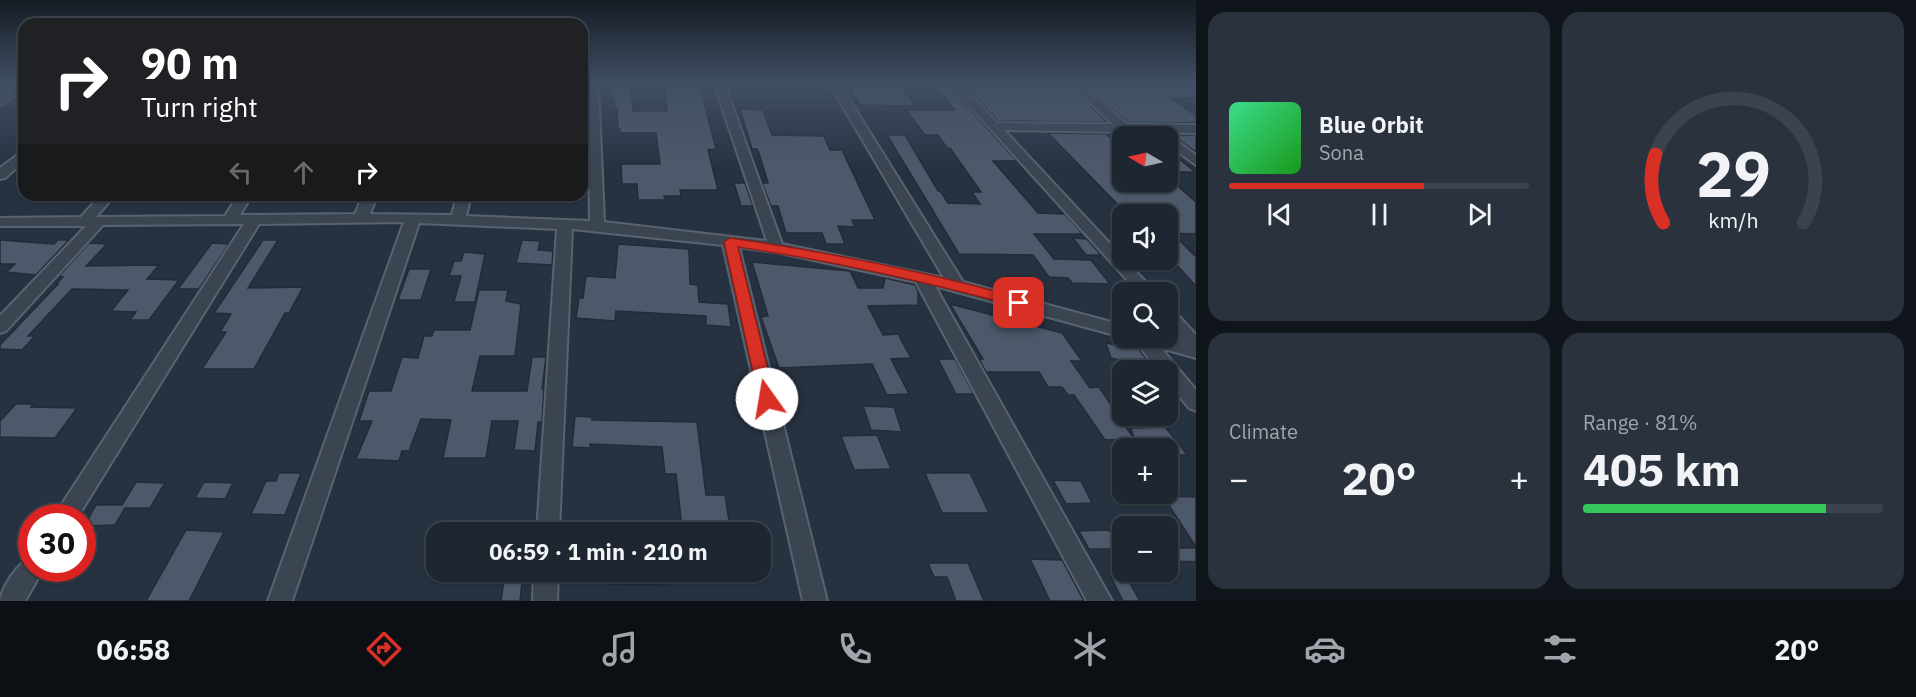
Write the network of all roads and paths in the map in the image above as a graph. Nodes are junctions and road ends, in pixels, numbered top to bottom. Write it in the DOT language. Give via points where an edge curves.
graph roads {
  1 [pos="594,111"];
  2 [pos="729,111"];
  3 [pos="851,111"];
  4 [pos="980,111"];
  5 [pos="1105,111"];
  6 [pos="994,126"];
  7 [pos="1122,126"];
  8 [pos="1112,128"];
  9 [pos="1178,129"];
  10 [pos="1196,129"];
  11 [pos="1178,147"];
  12 [pos="18,159"];
  13 [pos="1196,161"];
  14 [pos="0,175"];
  15 [pos="104,201"];
  16 [pos="242,201"];
  17 [pos="368,201"];
  18 [pos="463,201"];
  19 [pos="361,218"];
  20 [pos="413,218"];
  21 [pos="254,220"];
  22 [pos="458,220"];
  23 [pos="230,221"];
  24 [pos="0,222"];
  25 [pos="91,222"];
  26 [pos="565,224"];
  27 [pos="597,226"];
  28 [pos="730,242"];
  29 [pos="776,247"];
  30 [pos="922,278"];
  31 [pos="1138,282"];
  32 [pos="957,286"];
  33 [pos="1178,326"];
  34 [pos="0,327"];
  35 [pos="1112,328"];
  36 [pos="1178,346"];
  37 [pos="1196,346"];
  38 [pos="1150,348"];
  39 [pos="1196,351"];
  40 [pos="1196,403"];
  41 [pos="73,504"];
  42 [pos="549,522"];
  43 [pos="23,582"];
  44 [pos="546,582"];
  45 [pos="11,601"];
  46 [pos="280,601"];
  47 [pos="545,601"];
  48 [pos="815,601"];
  49 [pos="1100,601"];
  1 -- 27 [label="street"];
  2 -- 29 [label="street"];
  3 -- 32 [label="street"];
  4 -- 6 [label="street"];
  5 -- 7 [label="street"];
  6 -- 8 [label="street"];
  6 -- 31 [label="street"];
  9 -- 10 [label="street"];
  11 -- 13 [label="street"];
  12 -- 14 [label="street"];
  15 -- 25 [label="street"];
  16 -- 23 [label="street"];
  17 -- 19 [label="street"];
  18 -- 22 [label="street"];
  19 -- 20 [label="street"];
  19 -- 21 [label="street"];
  20 -- 22 [label="street"];
  20 -- 46 [label="street"];
  21 -- 23 [label="street"];
  21 -- 41 [label="street"];
  22 -- 26 [label="street"];
  23 -- 25 [label="street"];
  24 -- 25 [label="street"];
  25 -- 34 [label="street"];
  26 -- 27 [label="street"];
  26 -- 42 [label="street"];
  27 -- 28 [label="street"];
  28 -- 29 [label="street"];
  28 -- 48 [label="street"];
  29 -- 30 [label="street"];
  30 -- 32 [label="street"];
  30 -- 49 [label="street"];
  32 -- 35 [label="street"];
  33 -- 37 [label="street"];
  36 -- 39 [label="street"];
  38 -- 40 [label="street"];
  43 -- 45 [label="street"];
  44 -- 47 [label="street"];
}
